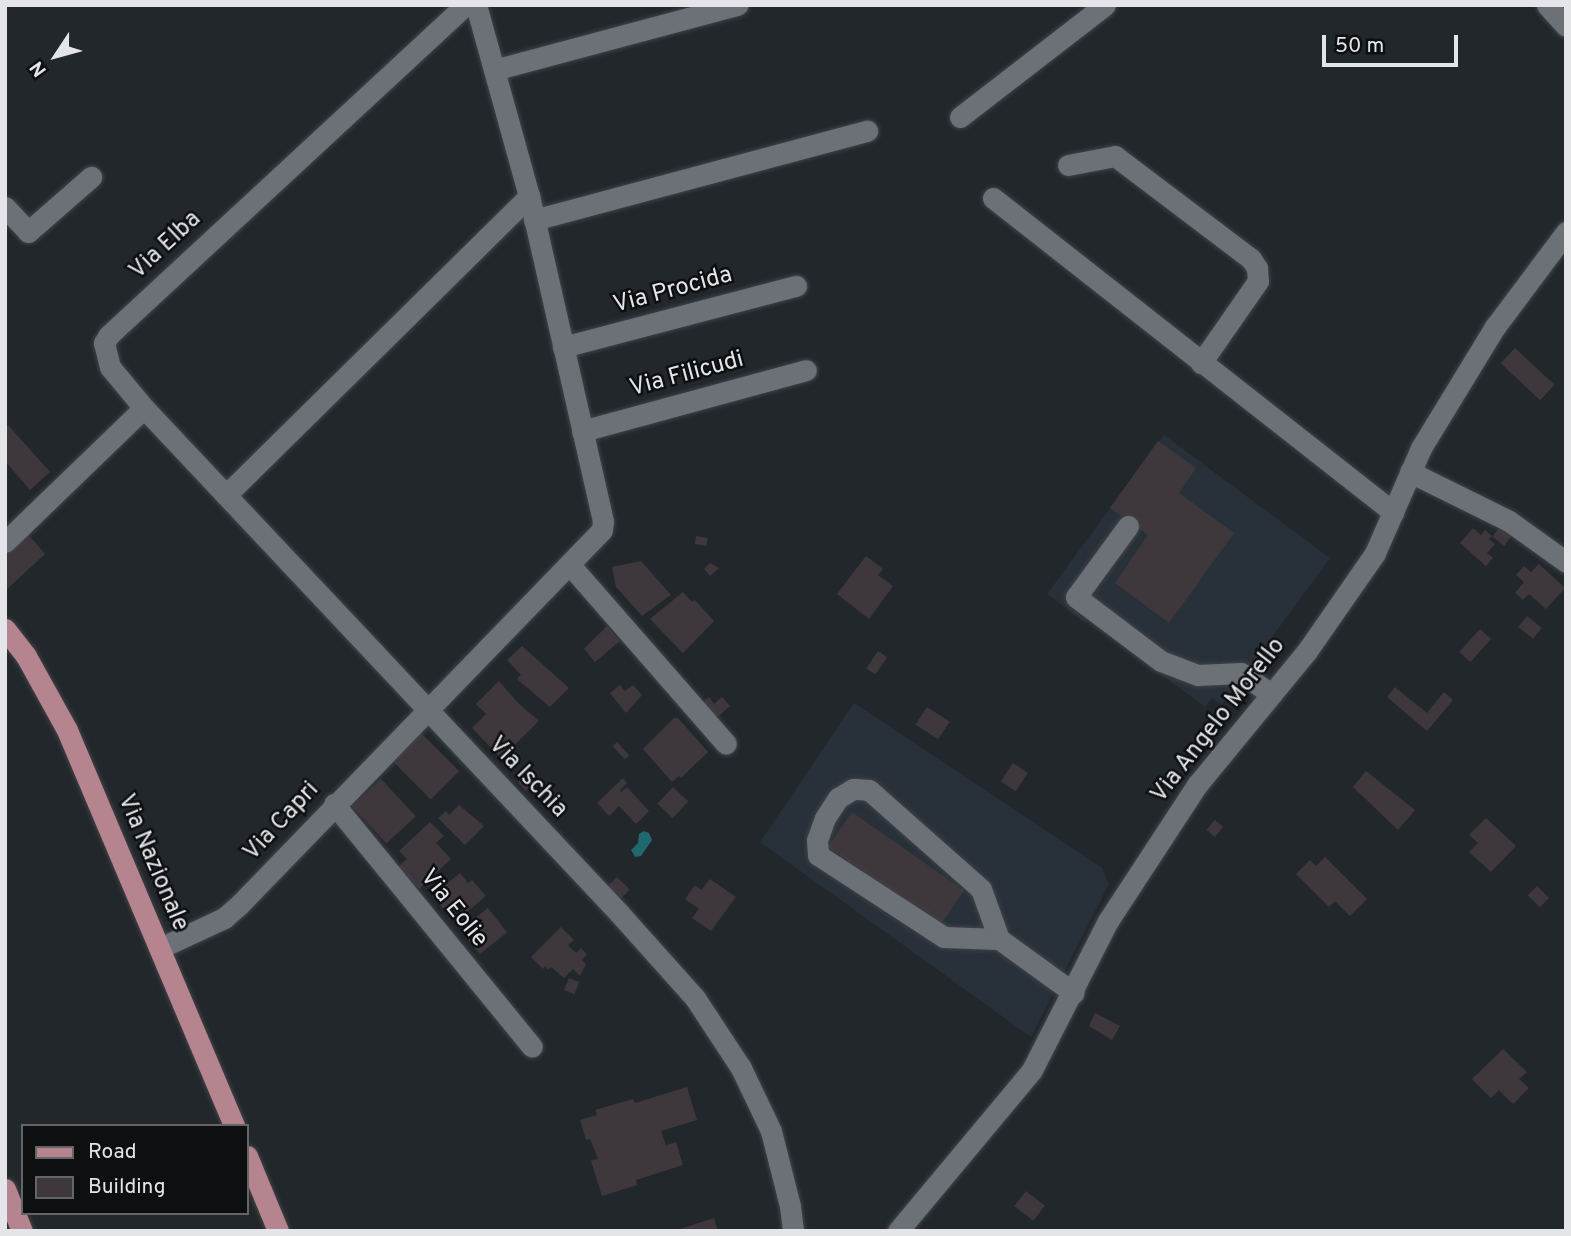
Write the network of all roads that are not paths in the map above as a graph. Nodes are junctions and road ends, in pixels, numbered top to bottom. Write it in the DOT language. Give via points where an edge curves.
graph roads {
  1 [pos="465,5"];
  2 [pos="476,5"];
  3 [pos="737,5"];
  4 [pos="1105,5"];
  5 [pos="1547,5"];
  6 [pos="1566,26"];
  7 [pos="494,71"];
  8 [pos="960,117"];
  9 [pos="867,131"];
  10 [pos="1068,165"];
  11 [pos="90,177"];
  12 [pos="529,196"];
  13 [pos="993,198"];
  14 [pos="5,207"];
  15 [pos="534,220"];
  16 [pos="1566,232"];
  17 [pos="796,286"];
  18 [pos="563,347"];
  19 [pos="1201,363"];
  20 [pos="806,370"];
  21 [pos="144,408"];
  22 [pos="582,431"];
  23 [pos="1410,472"];
  24 [pos="226,495"];
  25 [pos="1393,512"];
  26 [pos="1128,526"];
  27 [pos="5,542"];
  28 [pos="1566,562"];
  29 [pos="570,565"];
  30 [pos="5,629"];
  31 [pos="1271,694"];
  32 [pos="426,711"];
  33 [pos="726,744"];
  34 [pos="334,804"];
  35 [pos="999,939"];
  36 [pos="160,948"];
  37 [pos="1074,993"];
  38 [pos="532,1048"];
  39 [pos="233,1124"];
  40 [pos="248,1158"];
  41 [pos="5,1189"];
  42 [pos="22,1231"];
  43 [pos="278,1231"];
  44 [pos="793,1231"];
  45 [pos="898,1231"];
  1 -- 21 [label="street, Via Elba" via="109,335 104,343 110,367"];
  2 -- 7 [label="street"];
  3 -- 7 [label="street"];
  4 -- 8 [label="street"];
  5 -- 6 [label="street"];
  7 -- 12 [label="street"];
  9 -- 15 [label="street"];
  10 -- 19 [label="street" via="1115,156 1251,259 1258,281"];
  11 -- 14 [label="street" via="29,232"];
  12 -- 15 [label="street"];
  12 -- 24 [label="street"];
  13 -- 19 [label="street"];
  15 -- 18 [label="street"];
  16 -- 23 [label="street, Via Angelo Morello" via="1495,327"];
  17 -- 18 [label="street, Via Procida"];
  18 -- 22 [label="street"];
  19 -- 25 [label="street"];
  20 -- 22 [label="street, Via Filicudi"];
  21 -- 24 [label="street, Via Ischia"];
  21 -- 27 [label="street"];
  22 -- 29 [label="street, Via Capri" via="603,521 602,530"];
  23 -- 25 [label="street, Via Angelo Morello"];
  23 -- 28 [label="street" via="1509,521"];
  24 -- 32 [label="street, Via Ischia"];
  25 -- 31 [label="street, Via Angelo Morello" via="1375,553"];
  26 -- 31 [label="street" via="1076,597 1161,662 1197,675 1241,673"];
  29 -- 32 [label="street, Via Capri"];
  29 -- 33 [label="street"];
  30 -- 36 [label="main road, Via Nazionale" via="26,656 67,730"];
  31 -- 37 [label="street, Via Angelo Morello" via="1190,796 1108,920"];
  32 -- 34 [label="street, Via Capri"];
  32 -- 44 [label="street, Via Ischia" via="695,998 741,1068 771,1130"];
  34 -- 36 [label="street, Via Capri" via="232,911"];
  34 -- 38 [label="street, Via Eolie"];
  35 -- 35 [label="street" via="944,937 818,855 817,839 824,818 838,798 853,789 869,790 981,889"];
  35 -- 37 [label="street"];
  36 -- 39 [label="main road, Via Nazionale"];
  37 -- 45 [label="street, Via Angelo Morello" via="1032,1070"];
  40 -- 43 [label="main road"];
  41 -- 42 [label="main road"];
}
